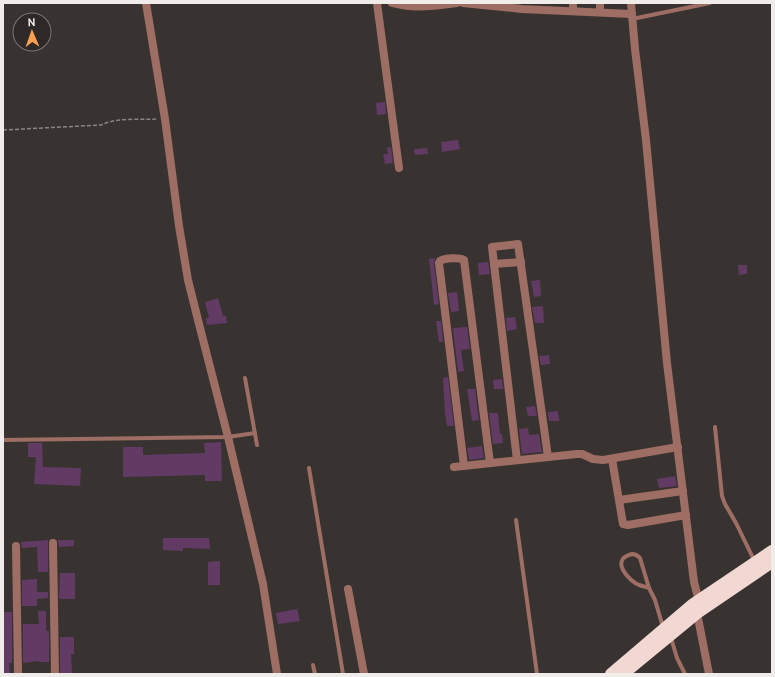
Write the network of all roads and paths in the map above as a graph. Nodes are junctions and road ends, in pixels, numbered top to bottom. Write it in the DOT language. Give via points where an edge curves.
graph roads {
  1 [pos="146,3"];
  2 [pos="377,3"];
  3 [pos="392,3"];
  4 [pos="457,3"];
  5 [pos="463,3"];
  6 [pos="600,3"];
  7 [pos="631,3"];
  8 [pos="710,3"];
  9 [pos="573,7"];
  10 [pos="600,12"];
  11 [pos="632,17"];
  12 [pos="165,119"];
  13 [pos="3,130"];
  14 [pos="399,168"];
  15 [pos="520,262"];
  16 [pos="494,264"];
  17 [pos="245,378"];
  18 [pos="715,427"];
  19 [pos="255,433"];
  20 [pos="228,437"];
  21 [pos="3,440"];
  22 [pos="257,445"];
  23 [pos="678,447"];
  24 [pos="548,457"];
  25 [pos="612,459"];
  26 [pos="517,460"];
  27 [pos="490,463"];
  28 [pos="464,466"];
  29 [pos="454,467"];
  30 [pos="309,468"];
  31 [pos="683,490"];
  32 [pos="618,500"];
  33 [pos="686,515"];
  34 [pos="516,520"];
  35 [pos="53,543"];
  36 [pos="16,546"];
  37 [pos="772,551"];
  38 [pos="772,562"];
  39 [pos="755,563"];
  40 [pos="649,588"];
  41 [pos="348,589"];
  42 [pos="700,607"];
  43 [pos="667,632"];
  44 [pos="313,665"];
  45 [pos="18,674"];
  46 [pos="55,674"];
  47 [pos="276,674"];
  48 [pos="315,674"];
  49 [pos="343,674"];
  50 [pos="364,674"];
  51 [pos="537,674"];
  52 [pos="611,674"];
  53 [pos="623,674"];
  54 [pos="685,674"];
  55 [pos="709,674"];
  1 -- 12 [label="street"];
  2 -- 14 [label="street"];
  3 -- 4 [label="street" via="409,7"];
  5 -- 9 [label="street" via="522,9"];
  6 -- 10 [label="street"];
  7 -- 11 [label="street"];
  8 -- 11 [label="lane"];
  9 -- 10 [label="street"];
  10 -- 11 [label="street"];
  11 -- 23 [label="street"];
  12 -- 13 [label="path"];
  12 -- 20 [label="street" via="188,280"];
  15 -- 16 [label="street"];
  15 -- 16 [label="street" via="518,244 492,247"];
  15 -- 24 [label="street"];
  16 -- 26 [label="street"];
  17 -- 19 [label="lane"];
  18 -- 39 [label="lane" via="722,496"];
  19 -- 20 [label="lane"];
  19 -- 22 [label="lane"];
  20 -- 21 [label="lane"];
  20 -- 47 [label="street" via="263,584"];
  23 -- 25 [label="street"];
  23 -- 31 [label="street"];
  24 -- 25 [label="street" via="582,454 598,460"];
  24 -- 26 [label="street"];
  25 -- 32 [label="street"];
  26 -- 27 [label="street"];
  27 -- 28 [label="street"];
  27 -- 28 [label="street" via="464,260 443,260 439,263"];
  28 -- 29 [label="street"];
  30 -- 49 [label="lane"];
  31 -- 32 [label="street"];
  31 -- 33 [label="street"];
  32 -- 33 [label="street" via="622,522 626,525"];
  33 -- 42 [label="street" via="694,582"];
  34 -- 51 [label="lane"];
  35 -- 46 [label="street"];
  36 -- 45 [label="street"];
  37 -- 39 [label="highway"];
  38 -- 42 [label="highway"];
  39 -- 42 [label="highway"];
  40 -- 40 [label="lane" via="640,558 632,554 625,556 621,563 625,575 631,581"];
  40 -- 43 [label="lane"];
  41 -- 50 [label="street"];
  42 -- 43 [label="highway" via="692,605"];
  42 -- 55 [label="street"];
  43 -- 52 [label="highway"];
  43 -- 53 [label="highway"];
  43 -- 54 [label="lane"];
  44 -- 48 [label="lane"];
}
